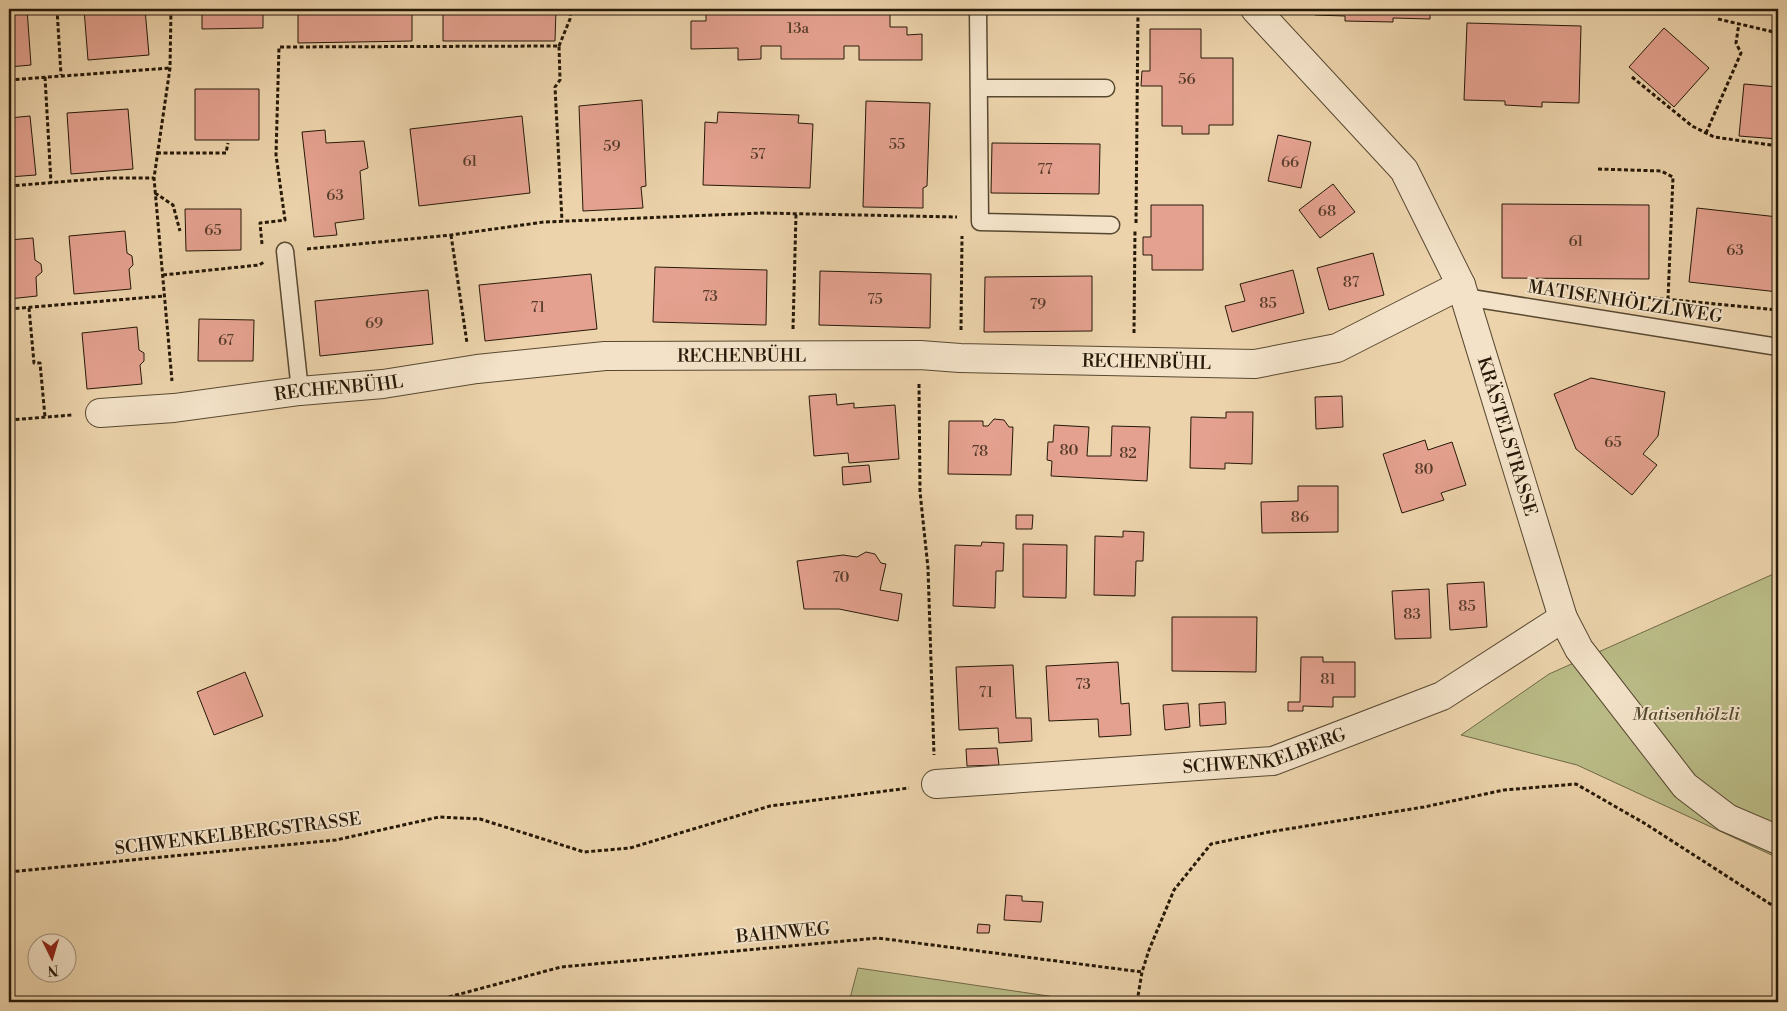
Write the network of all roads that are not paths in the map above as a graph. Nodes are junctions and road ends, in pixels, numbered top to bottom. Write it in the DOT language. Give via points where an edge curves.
graph roads {
  1 [pos="978,9"];
  2 [pos="1255,9"];
  3 [pos="979,88"];
  4 [pos="1106,88"];
  5 [pos="1111,225"];
  6 [pos="285,251"];
  7 [pos="1463,291"];
  8 [pos="1778,346"];
  9 [pos="300,391"];
  10 [pos="100,413"];
  11 [pos="1563,618"];
  12 [pos="936,784"];
  13 [pos="1778,840"];
  1 -- 3 [label="lane"];
  2 -- 7 [label="street, KRÄSTELSTRASSE" via="1404,170"];
  3 -- 4 [label="lane"];
  3 -- 5 [label="lane" via="980,222"];
  6 -- 9 [label="lane"];
  7 -- 8 [label="lane, MATISENHÖLZLIWEG"];
  7 -- 9 [label="street, RECHENBÜHL" via="1337,348 1255,364 920,355 605,356 478,369 383,384"];
  7 -- 11 [label="street, KRÄSTELSTRASSE"];
  9 -- 10 [label="street, RECHENBÜHL" via="174,408"];
  11 -- 12 [label="street, SCHWENKELBERG" via="1442,696 1273,761"];
  11 -- 13 [label="street, KRÄSTELSTRASSE" via="1579,649 1685,786 1727,818"];
}
